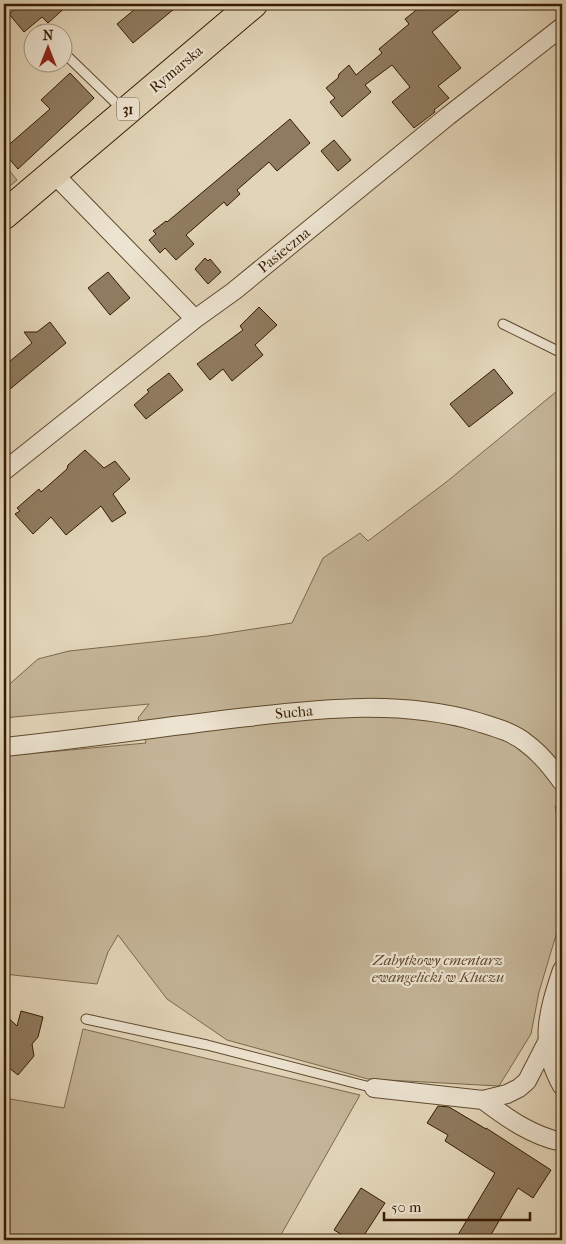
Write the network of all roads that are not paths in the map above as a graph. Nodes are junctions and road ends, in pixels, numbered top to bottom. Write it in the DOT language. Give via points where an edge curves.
graph roads {
  1 [pos="253,4"];
  2 [pos="562,27"];
  3 [pos="72,61"];
  4 [pos="125,112"];
  5 [pos="53,173"];
  6 [pos="4,215"];
  7 [pos="195,319"];
  8 [pos="503,324"];
  9 [pos="562,353"];
  10 [pos="4,471"];
  11 [pos="4,747"];
  12 [pos="562,782"];
  13 [pos="562,970"];
  14 [pos="86,1019"];
  15 [pos="547,1042"];
  16 [pos="562,1086"];
  17 [pos="374,1088"];
  18 [pos="483,1100"];
  19 [pos="562,1142"];
  1 -- 4 [label="main road, Rymarska / 31"];
  2 -- 7 [label="street, Pasieczna"];
  3 -- 4 [label="lane"];
  4 -- 5 [label="main road, Rymarska / 31"];
  5 -- 6 [label="main road, Rymarska / 31"];
  5 -- 7 [label="street"];
  7 -- 10 [label="street, Pasieczna"];
  8 -- 9 [label="lane"];
  11 -- 12 [label="street, Sucha" via="292,712 387,708 424,711 498,728 526,742"];
  13 -- 15 [label="street" via="551,1004"];
  14 -- 17 [label="lane" via="207,1045"];
  15 -- 16 [label="street"];
  15 -- 18 [label="street" via="527,1081 507,1094"];
  17 -- 18 [label="street"];
  18 -- 19 [label="street" via="512,1122"];
}
